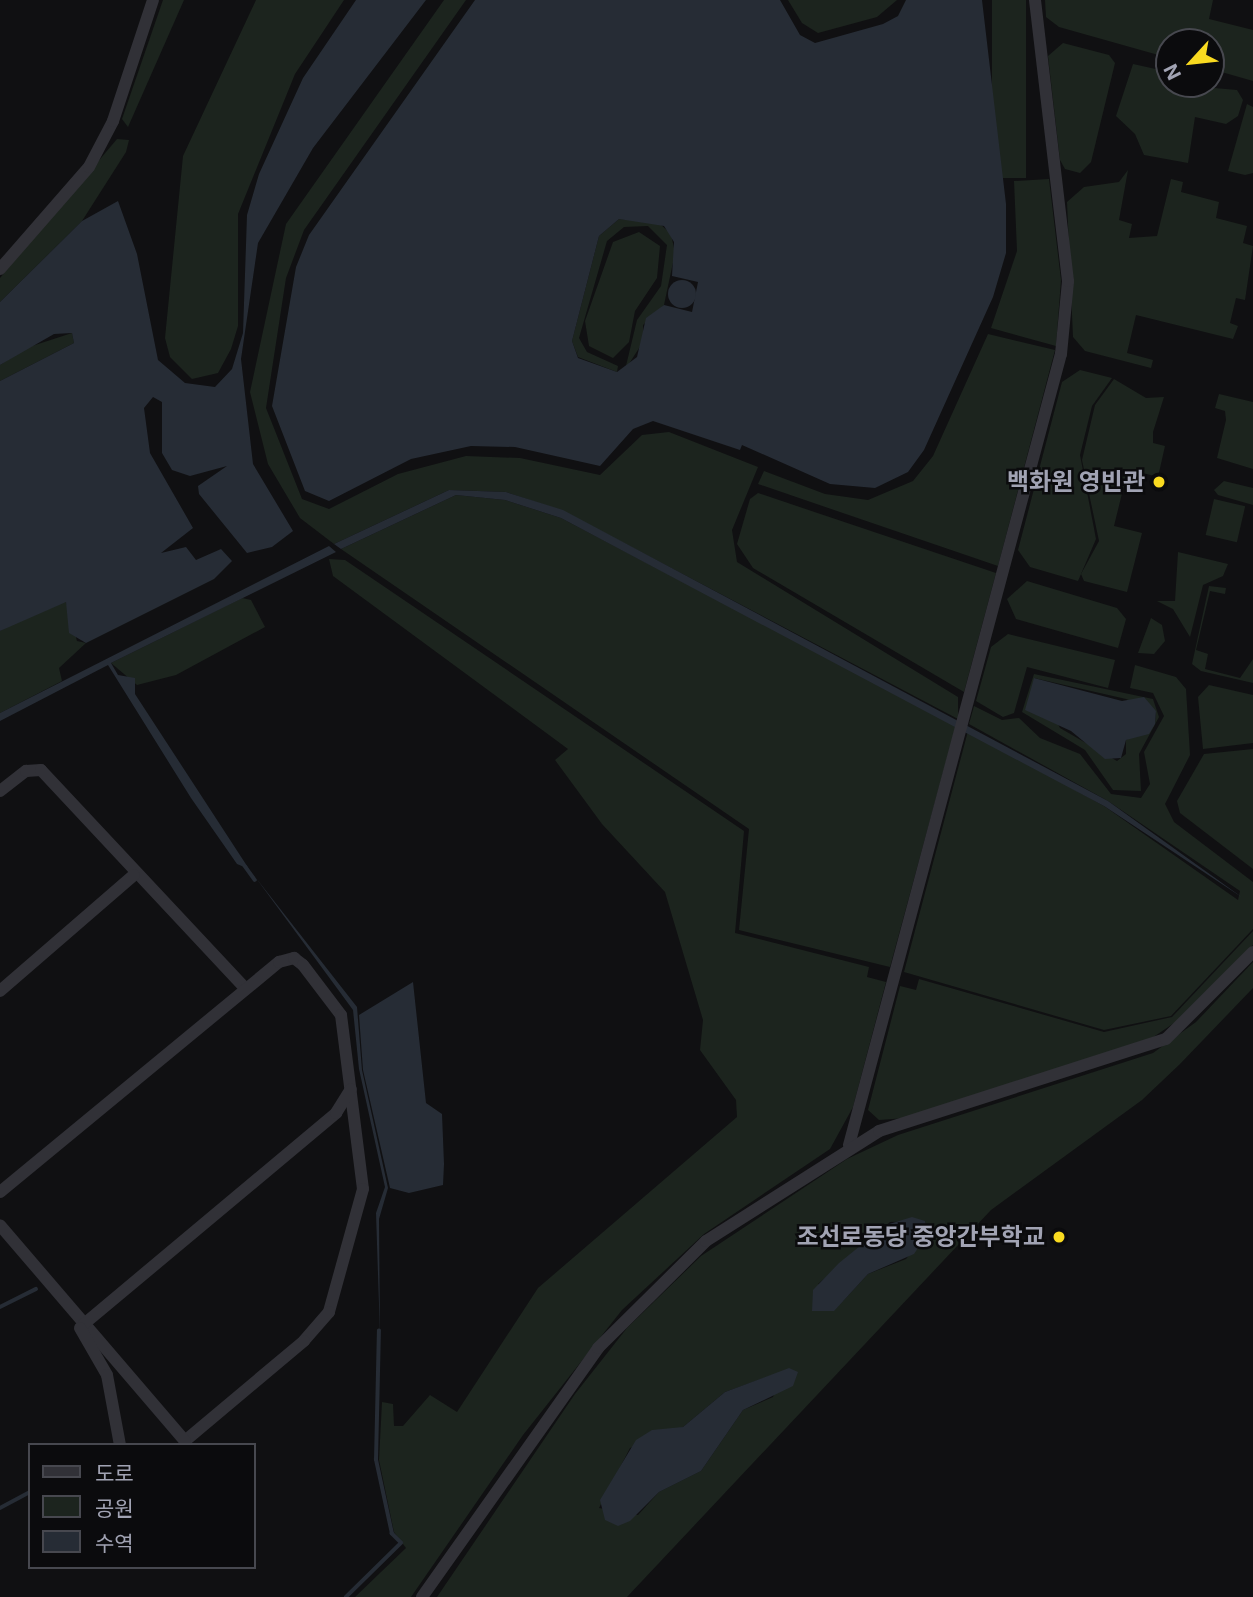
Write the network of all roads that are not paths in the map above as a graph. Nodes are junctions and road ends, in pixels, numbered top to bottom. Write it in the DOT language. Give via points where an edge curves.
graph roads {
  1 [pos="153,0"];
  2 [pos="1035,0"];
  3 [pos="0,269"];
  4 [pos="0,791"];
  5 [pos="134,875"];
  6 [pos="1253,952"];
  7 [pos="245,988"];
  8 [pos="0,991"];
  9 [pos="352,1088"];
  10 [pos="849,1144"];
  11 [pos="0,1192"];
  12 [pos="0,1225"];
  13 [pos="64,1301"];
  14 [pos="84,1324"];
  15 [pos="120,1443"];
  16 [pos="422,1597"];
  1 -- 3 [label="street" via="113,121 89,167"];
  2 -- 10 [label="street" via="1068,281 1065,329 1008,570"];
  4 -- 5 [label="street" via="26,771 41,770"];
  5 -- 7 [label="street" via="157,887"];
  5 -- 8 [label="street"];
  6 -- 10 [label="street" via="1190,1020 1149,1047"];
  7 -- 9 [label="street" via="285,959 303,965 341,1015"];
  7 -- 11 [label="street"];
  9 -- 14 [label="street" via="335,1113"];
  9 -- 14 [label="street" via="363,1189 329,1312 304,1341 185,1441"];
  10 -- 16 [label="street" via="706,1241 626,1317"];
  12 -- 13 [label="street"];
  13 -- 14 [label="street"];
  13 -- 15 [label="street" via="107,1376"];
}
